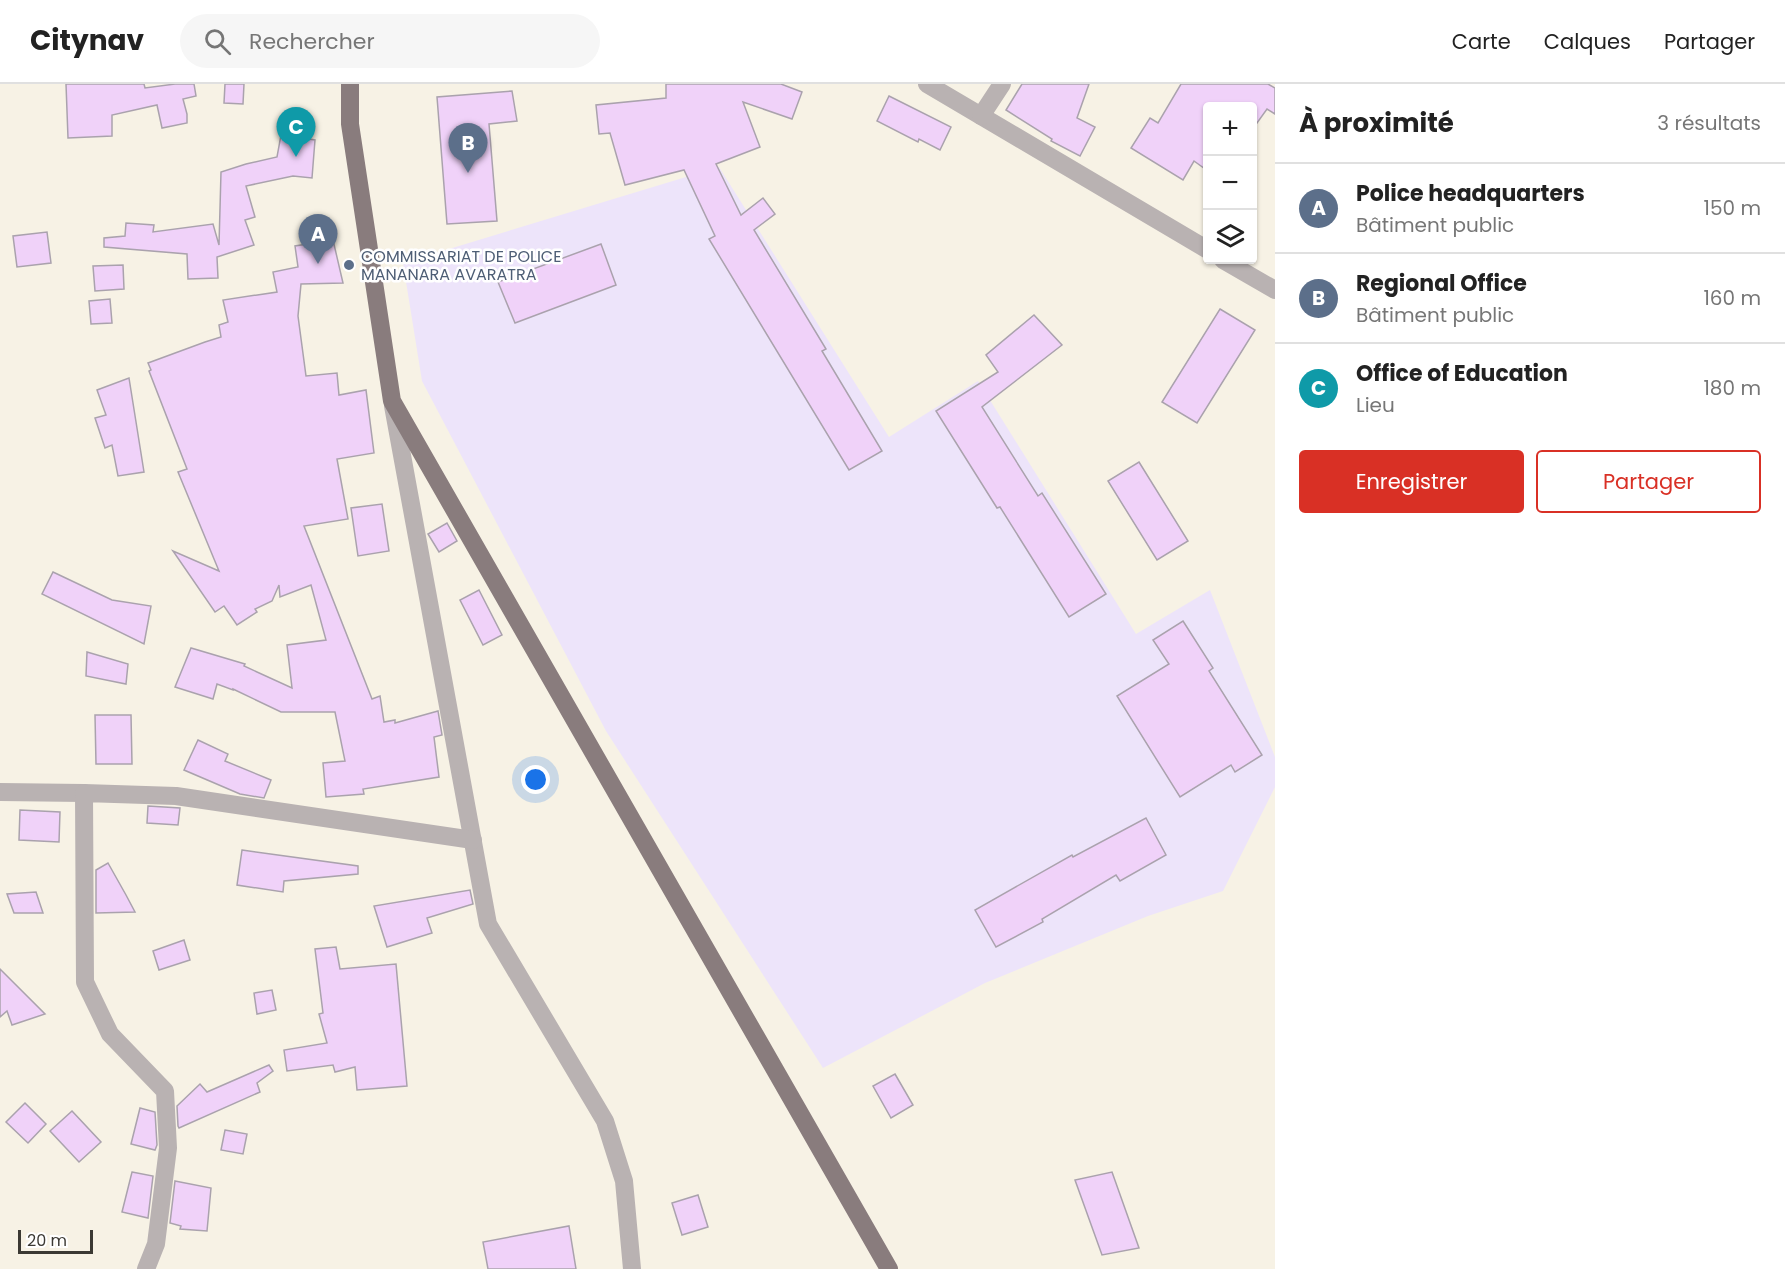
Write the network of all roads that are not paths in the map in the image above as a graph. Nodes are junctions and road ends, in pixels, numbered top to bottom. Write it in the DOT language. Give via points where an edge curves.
graph roads {
  1 [pos="350,84"];
  2 [pos="927,84"];
  3 [pos="1002,84"];
  4 [pos="981,116"];
  5 [pos="1203,247"];
  6 [pos="1230,264"];
  7 [pos="1275,290"];
  8 [pos="392,401"];
  9 [pos="0,792"];
  10 [pos="84,793"];
  11 [pos="472,840"];
  12 [pos="146,1269"];
  13 [pos="632,1269"];
  14 [pos="889,1269"];
  1 -- 8 [label="main road" via="350,124"];
  2 -- 4 [label="street"];
  3 -- 4 [label="street"];
  4 -- 5 [label="street"];
  6 -- 7 [label="street"];
  8 -- 11 [label="street"];
  8 -- 14 [label="main road"];
  9 -- 10 [label="street"];
  10 -- 11 [label="street" via="176,796"];
  10 -- 12 [label="street" via="85,982 110,1034 165,1091 168,1148 156,1244"];
  11 -- 13 [label="street" via="488,924 605,1121 624,1181"];
}
